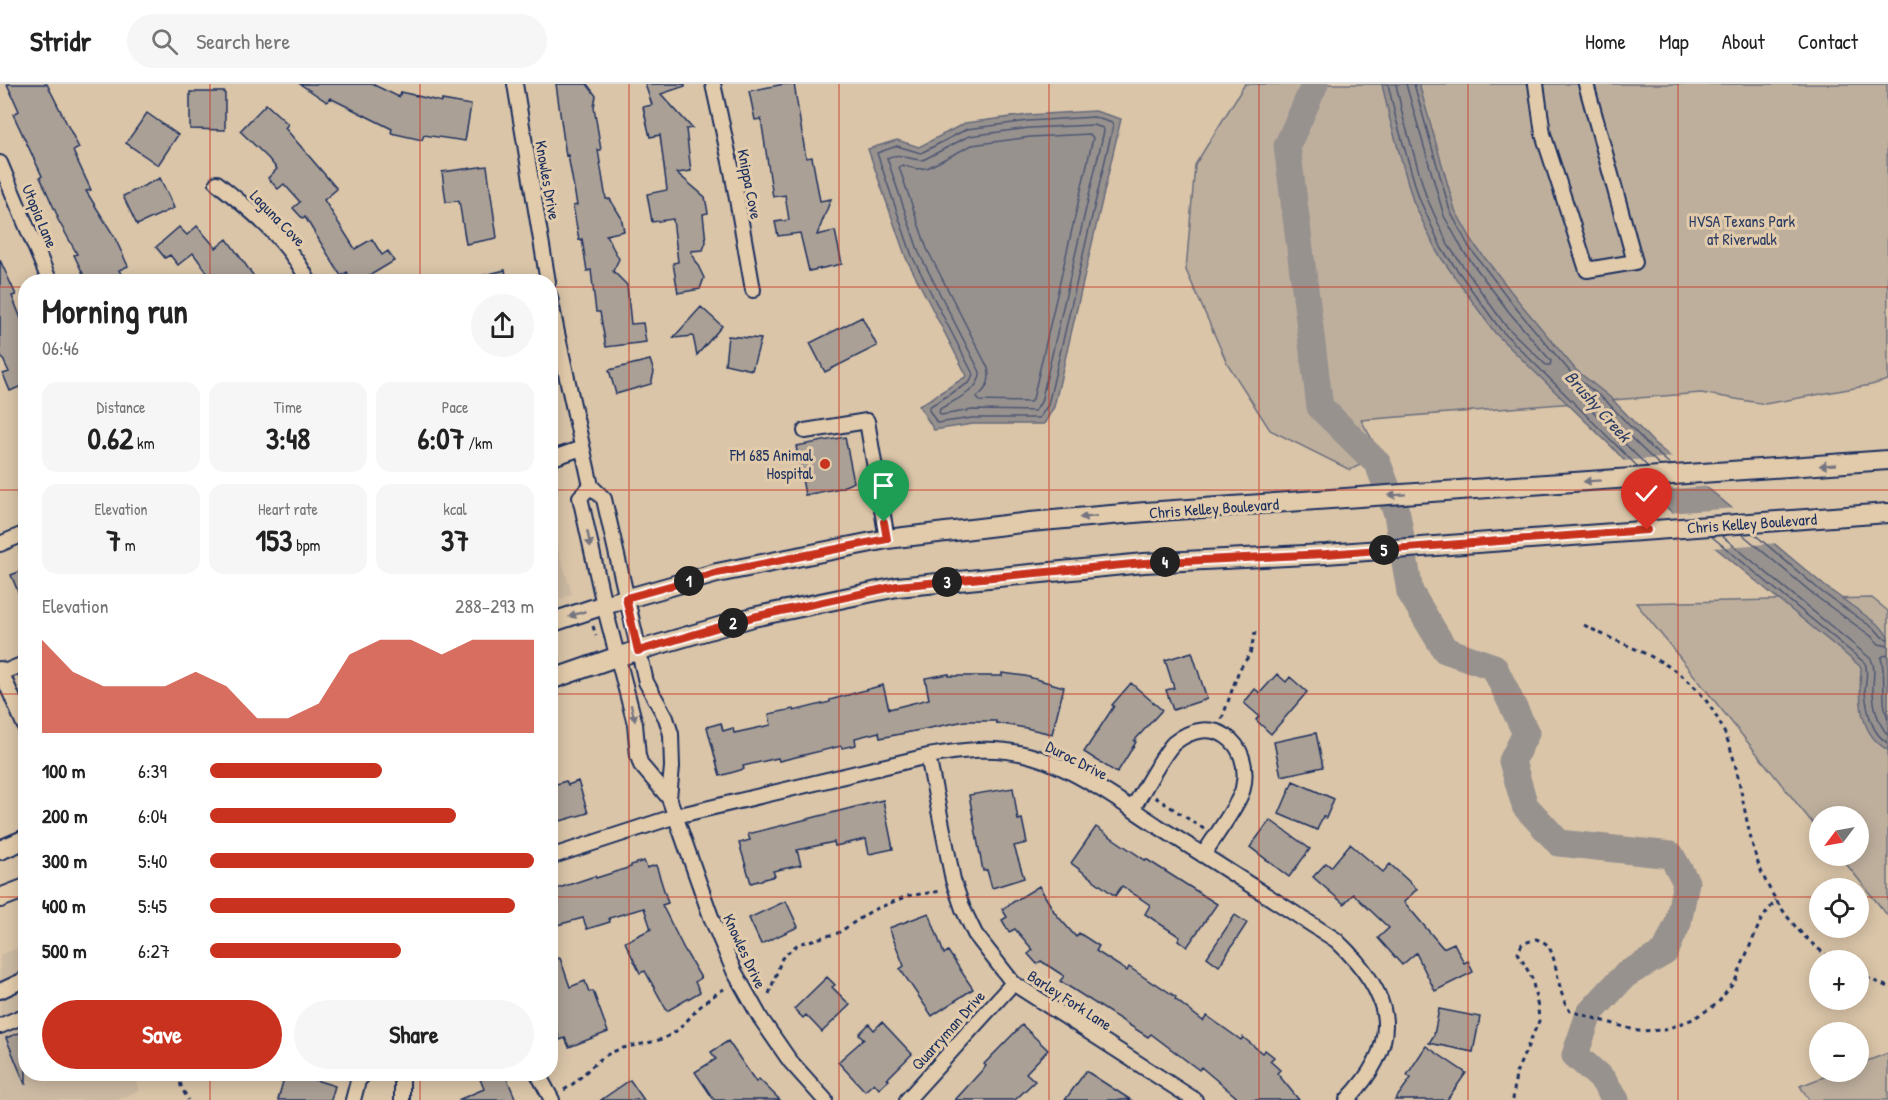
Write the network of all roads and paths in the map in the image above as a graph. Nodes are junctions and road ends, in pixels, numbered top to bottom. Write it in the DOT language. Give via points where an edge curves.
graph roads {
  1 [pos="515,84"];
  2 [pos="713,84"];
  3 [pos="1536,84"];
  4 [pos="1586,84"];
  5 [pos="0,163"];
  6 [pos="217,183"];
  7 [pos="47,274"];
  8 [pos="305,274"];
  9 [pos="547,274"];
  10 [pos="753,290"];
  11 [pos="558,350"];
  12 [pos="805,431"];
  13 [pos="582,448"];
  14 [pos="558,456"];
  15 [pos="1887,460"];
  16 [pos="591,486"];
  17 [pos="1888,513"];
  18 [pos="18,536"];
  19 [pos="887,539"];
  20 [pos="0,544"];
  21 [pos="626,598"];
  22 [pos="604,604"];
  23 [pos="558,620"];
  24 [pos="1584,625"];
  25 [pos="593,626"];
  26 [pos="1254,632"];
  27 [pos="596,636"];
  28 [pos="638,651"];
  29 [pos="616,657"];
  30 [pos="18,666"];
  31 [pos="1,671"];
  32 [pos="558,677"];
  33 [pos="18,710"];
  34 [pos="1222,719"];
  35 [pos="928,756"];
  36 [pos="1154,796"];
  37 [pos="669,798"];
  38 [pos="1132,809"];
  39 [pos="676,816"];
  40 [pos="1206,830"];
  41 [pos="18,842"];
  42 [pos="0,850"];
  43 [pos="558,854"];
  44 [pos="1203,855"];
  45 [pos="18,891"];
  46 [pos="942,891"];
  47 [pos="0,898"];
  48 [pos="1776,900"];
  49 [pos="1820,950"];
  50 [pos="1869,979"];
  51 [pos="18,982"];
  52 [pos="1013,983"];
  53 [pos="1888,987"];
  54 [pos="724,989"];
  55 [pos="0,990"];
  56 [pos="769,994"];
  57 [pos="18,1018"];
  58 [pos="0,1026"];
  59 [pos="180,1081"];
  60 [pos="358,1081"];
  61 [pos="402,1081"];
  62 [pos="542,1081"];
  63 [pos="564,1090"];
  64 [pos="188,1100"];
  65 [pos="353,1100"];
  66 [pos="402,1100"];
  67 [pos="552,1100"];
  68 [pos="825,1100"];
  69 [pos="907,1100"];
  70 [pos="1195,1100"];
  71 [pos="1347,1100"];
  72 [pos="1513,1100"];
  1 -- 9 [label="street, Knowles Drive"];
  2 -- 10 [label="street, Knippa Cove"];
  3 -- 4 [label="street" via="1543,134 1587,270 1635,261"];
  5 -- 7 [label="street, Utopia Lane"];
  6 -- 8 [label="street, Laguna Cove" via="282,240"];
  11 -- 13 [label="street, Knowles Drive"];
  12 -- 19 [label="street" via="867,421"];
  13 -- 14 [label="street"];
  13 -- 16 [label="street, Knowles Drive"];
  15 -- 19 [label="main road, Chris Kelley Boulevard, one-way" via="1030,522"];
  16 -- 21 [label="street, Knowles Drive" via="604,499"];
  16 -- 22 [label="street, Knowles Drive, one-way" via="580,497"];
  17 -- 28 [label="main road, Chris Kelley Boulevard" via="1326,554 1144,563 897,586 753,617"];
  18 -- 20 [label="street"];
  19 -- 21 [label="main road, Chris Kelley Boulevard" via="717,573"];
  21 -- 22 [label="main road, Chris Kelley Boulevard"];
  21 -- 28 [label="street, Knowles Drive"];
  22 -- 23 [label="main road, Chris Kelley Boulevard, one-way"];
  22 -- 29 [label="street, Knowles Drive"];
  24 -- 48 [label="path" via="1656,658 1701,694 1734,755 1751,842"];
  25 -- 27 [label="path"];
  26 -- 34 [label="path" via="1251,654 1239,670"];
  28 -- 29 [label="main road, Chris Kelley Boulevard"];
  28 -- 37 [label="street, Knowles Drive" via="646,682 671,734"];
  29 -- 32 [label="main road, Chris Kelley Boulevard"];
  29 -- 37 [label="street, Knowles Drive, one-way" via="636,724 641,765"];
  30 -- 31 [label="street"];
  31 -- 33 [label="street"];
  35 -- 38 [label="street, Duroc Drive" via="963,749 998,749 1029,755"];
  35 -- 39 [label="street, Duroc Drive"];
  35 -- 52 [label="street, Barley Fork Lane" via="953,880 963,909 975,934"];
  36 -- 40 [label="path"];
  37 -- 39 [label="street, Knowles Drive"];
  38 -- 44 [label="street, Duroc Drive"];
  38 -- 44 [label="street" via="1172,745 1192,731 1211,731 1228,737 1241,752 1246,770 1243,791"];
  39 -- 43 [label="street, Duroc Drive"];
  39 -- 68 [label="street, Knowles Drive" via="734,971 790,1061"];
  41 -- 42 [label="main road"];
  44 -- 71 [label="street, Duroc Drive" via="1336,940 1375,985 1384,1008 1386,1031 1365,1081"];
  45 -- 47 [label="main road"];
  46 -- 56 [label="path" via="907,896 871,911 838,933 798,944 782,958"];
  48 -- 49 [label="path"];
  48 -- 72 [label="path" via="1761,920 1735,981 1718,1004 1664,1030 1638,1031 1570,1011 1546,944 1536,939 1522,944 1518,953 1532,978 1539,1020 1516,1073"];
  50 -- 53 [label="path"];
  51 -- 55 [label="street"];
  52 -- 69 [label="street, Quarryman Drive"];
  52 -- 70 [label="street, Barley Fork Lane"];
  54 -- 63 [label="path" via="672,1034 614,1051"];
  57 -- 58 [label="street"];
  59 -- 64 [label="path"];
  60 -- 65 [label="street"];
  61 -- 66 [label="street"];
  62 -- 67 [label="street"];
}
